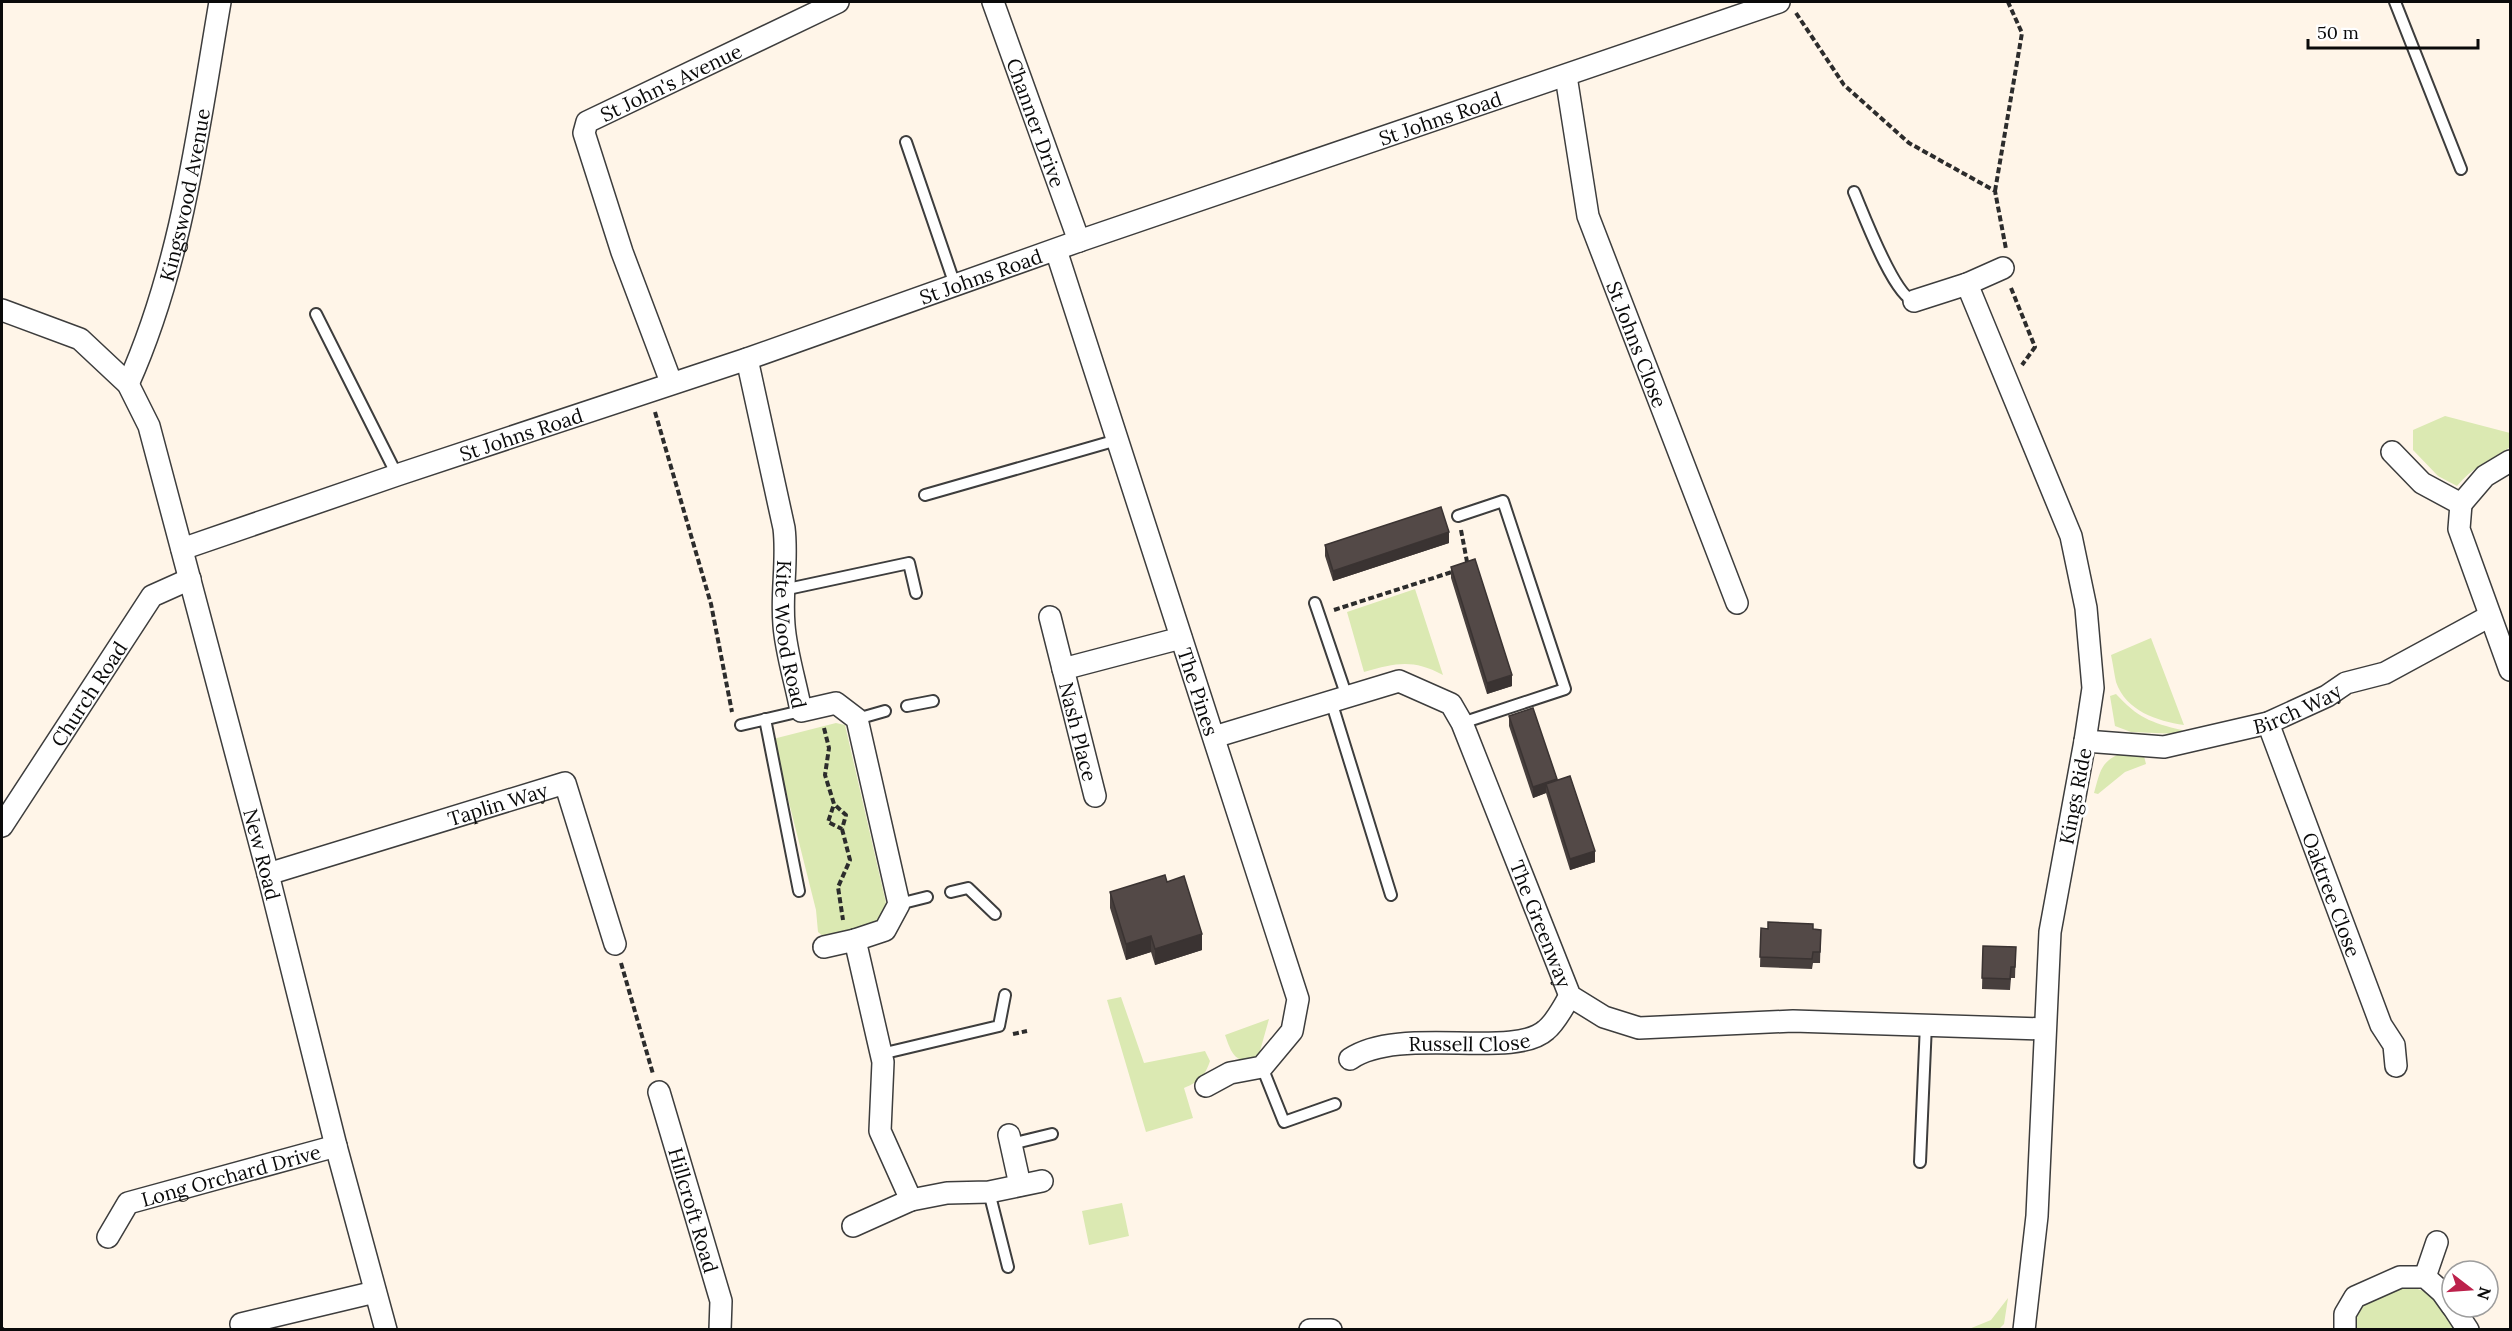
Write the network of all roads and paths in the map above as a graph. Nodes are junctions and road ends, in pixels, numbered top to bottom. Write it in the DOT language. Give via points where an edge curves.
graph roads {
  1 [pos="220,2"];
  2 [pos="838,2"];
  3 [pos="993,2"];
  4 [pos="2008,2"];
  5 [pos="2395,2"];
  6 [pos="1787,5"];
  7 [pos="1566,76"];
  8 [pos="906,142"];
  9 [pos="2461,169"];
  10 [pos="1995,191"];
  11 [pos="1854,192"];
  12 [pos="1079,241"];
  13 [pos="1056,250"];
  14 [pos="2003,268"];
  15 [pos="1967,284"];
  16 [pos="955,285"];
  17 [pos="1914,301"];
  18 [pos="2,310"];
  19 [pos="316,314"];
  20 [pos="747,359"];
  21 [pos="2020,368"];
  22 [pos="671,382"];
  23 [pos="128,384"];
  24 [pos="649,391"];
  25 [pos="1117,440"];
  26 [pos="2392,452"];
  27 [pos="2511,461"];
  28 [pos="397,475"];
  29 [pos="925,495"];
  30 [pos="2461,504"];
  31 [pos="1458,516"];
  32 [pos="182,549"];
  33 [pos="190,579"];
  34 [pos="783,590"];
  35 [pos="916,593"];
  36 [pos="1315,603"];
  37 [pos="1737,603"];
  38 [pos="1319,615"];
  39 [pos="2490,616"];
  40 [pos="1050,617"];
  41 [pos="1181,638"];
  42 [pos="1063,669"];
  43 [pos="2511,670"];
  44 [pos="1339,699"];
  45 [pos="933,701"];
  46 [pos="907,706"];
  47 [pos="810,709"];
  48 [pos="885,711"];
  49 [pos="765,719"];
  50 [pos="857,719"];
  51 [pos="1462,723"];
  52 [pos="2268,723"];
  53 [pos="741,725"];
  54 [pos="1215,737"];
  55 [pos="2085,741"];
  56 [pos="1095,796"];
  57 [pos="834,804"];
  58 [pos="2,826"];
  59 [pos="842,829"];
  60 [pos="268,874"];
  61 [pos="799,891"];
  62 [pos="951,891"];
  63 [pos="1392,895"];
  64 [pos="927,897"];
  65 [pos="899,904"];
  66 [pos="995,914"];
  67 [pos="855,940"];
  68 [pos="615,944"];
  69 [pos="824,947"];
  70 [pos="1005,994"];
  71 [pos="1570,996"];
  72 [pos="1926,1023"];
  73 [pos="2044,1029"];
  74 [pos="881,1054"];
  75 [pos="1350,1059"];
  76 [pos="2396,1066"];
  77 [pos="1262,1067"];
  78 [pos="1206,1086"];
  79 [pos="658,1092"];
  80 [pos="1335,1104"];
  81 [pos="1052,1134"];
  82 [pos="1010,1139"];
  83 [pos="336,1146"];
  84 [pos="1920,1162"];
  85 [pos="1042,1180"];
  86 [pos="1020,1185"];
  87 [pos="989,1192"];
  88 [pos="910,1200"];
  89 [pos="853,1226"];
  90 [pos="108,1237"];
  91 [pos="2437,1242"];
  92 [pos="1008,1267"];
  93 [pos="2425,1277"];
  94 [pos="2440,1290"];
  95 [pos="375,1292"];
  96 [pos="241,1324"];
  97 [pos="386,1329"];
  98 [pos="720,1329"];
  99 [pos="1310,1329"];
  100 [pos="1331,1329"];
  101 [pos="2024,1329"];
  102 [pos="2344,1329"];
  1 -- 23 [label="street, Kingswood Avenue" via="178,230 144,348"];
  2 -- 22 [label="street, St John's Avenue" via="587,122 584,133 622,252"];
  3 -- 12 [label="street, Channer Drive"];
  4 -- 10 [label="path" via="2022,33"];
  5 -- 9 [label="lane"];
  6 -- 7 [label="street, St Johns Road"];
  6 -- 10 [label="path" via="1844,85 1909,143"];
  7 -- 12 [label="street, St Johns Road"];
  7 -- 37 [label="street, St Johns Close" via="1588,216"];
  8 -- 16 [label="lane"];
  10 -- 14 [label="path" via="2006,250"];
  11 -- 17 [label="lane" via="1889,271 1908,300"];
  12 -- 13 [label="street, St Johns Road"];
  13 -- 16 [label="street, St Johns Road"];
  13 -- 25 [label="street, The Pines"];
  14 -- 15 [label="street"];
  14 -- 21 [label="path" via="2035,347"];
  15 -- 17 [label="street"];
  15 -- 55 [label="street, Kings Ride" via="2071,536 2086,608 2093,688"];
  16 -- 20 [label="street, St Johns Road"];
  18 -- 23 [label="street" via="80,339"];
  19 -- 28 [label="lane"];
  20 -- 22 [label="street, St Johns Road"];
  20 -- 34 [label="street, Kite Wood Road" via="784,528"];
  22 -- 24 [label="street, St Johns Road"];
  23 -- 32 [label="street, New Road" via="149,426"];
  24 -- 28 [label="street, St Johns Road"];
  24 -- 53 [label="path" via="711,604 732,711"];
  25 -- 29 [label="lane"];
  25 -- 41 [label="street, The Pines"];
  26 -- 30 [label="street" via="2421,483"];
  27 -- 30 [label="street" via="2485,476"];
  28 -- 32 [label="street, St Johns Road"];
  30 -- 39 [label="street" via="2459,528"];
  31 -- 38 [label="path" via="1468,567"];
  31 -- 51 [label="lane" via="1503,501 1565,689"];
  32 -- 33 [label="street, New Road"];
  33 -- 58 [label="street, Church Road" via="152,596"];
  33 -- 60 [label="street, New Road"];
  34 -- 35 [label="lane" via="909,562"];
  34 -- 47 [label="street, Kite Wood Road" via="784,626"];
  36 -- 38 [label="lane"];
  38 -- 44 [label="lane"];
  39 -- 43 [label="street"];
  39 -- 52 [label="street, Birch Way" via="2385,673 2346,683"];
  40 -- 42 [label="street, Nash Place"];
  41 -- 42 [label="street, Nash Place"];
  41 -- 54 [label="street, The Pines"];
  42 -- 56 [label="street, Nash Place"];
  44 -- 51 [label="street, The Greenway" via="1399,681 1451,704"];
  44 -- 54 [label="street, The Greenway"];
  44 -- 63 [label="lane"];
  45 -- 46 [label="lane"];
  47 -- 49 [label="lane"];
  47 -- 50 [label="street, Kite Wood Road" via="836,704"];
  47 -- 57 [label="path" via="829,748 825,775"];
  48 -- 50 [label="lane"];
  49 -- 53 [label="lane"];
  49 -- 61 [label="lane"];
  50 -- 65 [label="street"];
  51 -- 71 [label="street, The Greenway"];
  52 -- 55 [label="street, Birch Way" via="2164,747"];
  52 -- 76 [label="street, Oaktree Close" via="2381,1025 2394,1045"];
  54 -- 77 [label="street, The Pines" via="1298,999 1292,1031"];
  55 -- 73 [label="street, Kings Ride" via="2050,932"];
  57 -- 59 [label="path" via="846,815"];
  57 -- 59 [label="path" via="828,822"];
  59 -- 67 [label="path" via="850,860 838,887 845,930"];
  60 -- 68 [label="street, Taplin Way" via="565,783"];
  60 -- 83 [label="street, New Road"];
  62 -- 66 [label="lane" via="968,888"];
  64 -- 65 [label="lane"];
  65 -- 67 [label="street" via="885,930"];
  67 -- 69 [label="street"];
  67 -- 74 [label="street"];
  68 -- 79 [label="path"];
  70 -- 74 [label="lane" via="999,1026"];
  71 -- 72 [label="street, The Greenway" via="1604,1017 1639,1028 1793,1021"];
  71 -- 75 [label="street, Russell Close" via="1546,1031 1520,1043 1431,1041 1364,1049"];
  72 -- 73 [label="street, The Greenway"];
  72 -- 84 [label="lane"];
  73 -- 101 [label="street, Kings Ride" via="2037,1216"];
  74 -- 88 [label="street" via="880,1131"];
  77 -- 78 [label="street" via="1230,1073"];
  77 -- 80 [label="lane" via="1284,1122"];
  79 -- 98 [label="street, Hillcroft Road" via="721,1301"];
  81 -- 82 [label="lane"];
  82 -- 86 [label="street"];
  83 -- 90 [label="street, Long Orchard Drive" via="128,1203"];
  83 -- 95 [label="street, New Road"];
  85 -- 86 [label="street"];
  86 -- 87 [label="street"];
  87 -- 88 [label="street" via="947,1193"];
  87 -- 92 [label="lane"];
  88 -- 89 [label="street"];
  91 -- 93 [label="street"];
  93 -- 94 [label="street"];
  93 -- 102 [label="street" via="2400,1277 2355,1297 2345,1314"];
  95 -- 96 [label="street"];
  95 -- 97 [label="street, New Road"];
  99 -- 100 [label="street"];
}
